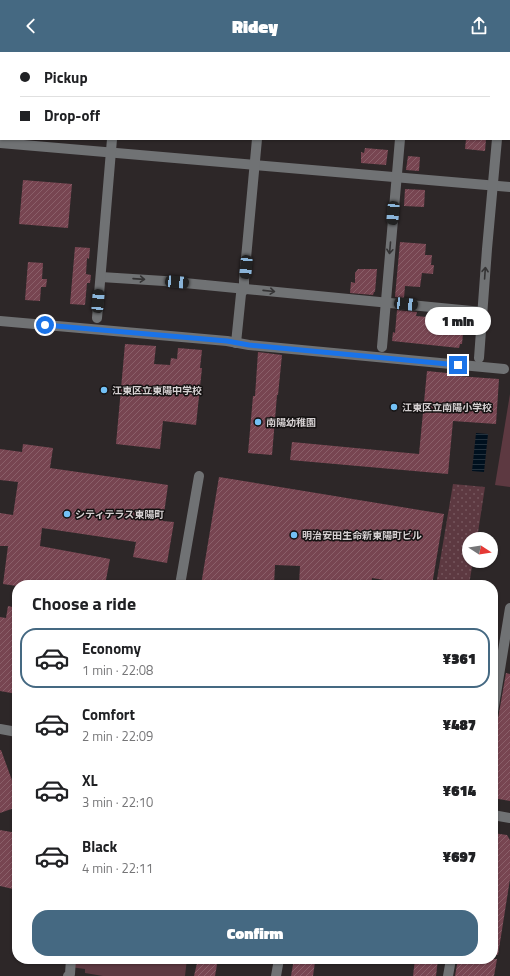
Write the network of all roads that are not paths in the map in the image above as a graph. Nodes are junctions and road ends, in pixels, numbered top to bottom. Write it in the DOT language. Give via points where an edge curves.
graph roads {
  1 [pos="112,140"];
  2 [pos="257,140"];
  3 [pos="400,140"];
  4 [pos="497,140"];
  5 [pos="0,143"];
  6 [pos="111,152"];
  7 [pos="254,165"];
  8 [pos="396,177"];
  9 [pos="492,186"];
  10 [pos="510,187"];
  11 [pos="100,277"];
  12 [pos="244,288"];
  13 [pos="385,302"];
  14 [pos="482,312"];
  15 [pos="97,318"];
  16 [pos="0,321"];
  17 [pos="236,343"];
  18 [pos="382,347"];
  19 [pos="479,358"];
  20 [pos="504,369"];
  21 [pos="199,476"];
  22 [pos="181,580"];
  23 [pos="510,608"];
  24 [pos="498,681"];
  25 [pos="0,729"];
  26 [pos="12,731"];
  27 [pos="498,816"];
  28 [pos="510,818"];
  29 [pos="71,964"];
  30 [pos="278,964"];
  31 [pos="450,964"];
  32 [pos="68,976"];
  33 [pos="276,976"];
  34 [pos="448,976"];
  1 -- 6 [label="street"];
  2 -- 7 [label="street"];
  3 -- 8 [label="street"];
  4 -- 9 [label="street"];
  5 -- 6 [label="street"];
  6 -- 7 [label="street"];
  6 -- 11 [label="street"];
  7 -- 8 [label="street"];
  7 -- 12 [label="street"];
  8 -- 9 [label="street"];
  8 -- 13 [label="street, one-way"];
  9 -- 10 [label="street"];
  14 -- 9 [label="street, one-way"];
  11 -- 12 [label="street, one-way"];
  11 -- 15 [label="street"];
  12 -- 13 [label="street, one-way"];
  12 -- 17 [label="street" via="241,294"];
  13 -- 14 [label="street"];
  13 -- 18 [label="street"];
  14 -- 19 [label="street"];
  16 -- 17 [label="street"];
  17 -- 20 [label="street"];
  21 -- 22 [label="street"];
  23 -- 24 [label="street"];
  25 -- 26 [label="street"];
  27 -- 28 [label="street"];
  29 -- 32 [label="street"];
  30 -- 33 [label="street"];
  31 -- 34 [label="street"];
}
